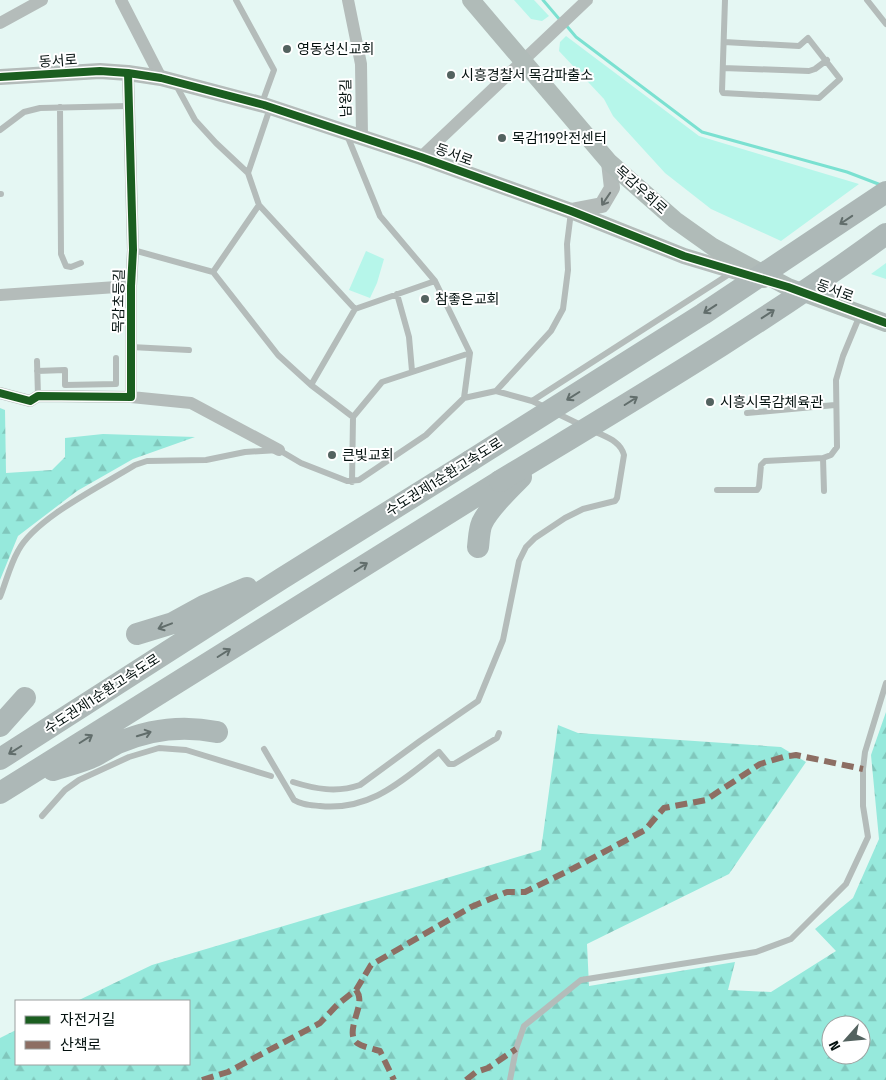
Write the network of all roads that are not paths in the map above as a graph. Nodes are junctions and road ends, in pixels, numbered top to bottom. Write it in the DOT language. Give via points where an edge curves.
graph roads {
  1 [pos="42,0"];
  2 [pos="121,0"];
  3 [pos="236,0"];
  4 [pos="348,0"];
  5 [pos="471,0"];
  6 [pos="587,0"];
  7 [pos="725,0"];
  8 [pos="867,0"];
  9 [pos="0,23"];
  10 [pos="886,24"];
  11 [pos="724,42"];
  12 [pos="826,60"];
  13 [pos="522,61"];
  14 [pos="723,68"];
  15 [pos="128,73"];
  16 [pos="0,77"];
  17 [pos="168,80"];
  18 [pos="266,105"];
  19 [pos="128,106"];
  20 [pos="60,107"];
  21 [pos="0,130"];
  22 [pos="346,132"];
  23 [pos="362,137"];
  24 [pos="421,157"];
  25 [pos="610,162"];
  26 [pos="248,173"];
  27 [pos="886,192"];
  28 [pos="259,205"];
  29 [pos="571,211"];
  30 [pos="886,234"];
  31 [pos="133,250"];
  32 [pos="81,263"];
  33 [pos="734,271"];
  34 [pos="213,272"];
  35 [pos="435,281"];
  36 [pos="131,286"];
  37 [pos="788,287"];
  38 [pos="397,294"];
  39 [pos="0,295"];
  40 [pos="355,309"];
  41 [pos="861,314"];
  42 [pos="886,323"];
  43 [pos="131,347"];
  44 [pos="189,350"];
  45 [pos="470,353"];
  46 [pos="116,358"];
  47 [pos="37,361"];
  48 [pos="412,371"];
  49 [pos="37,372"];
  50 [pos="311,385"];
  51 [pos="496,391"];
  52 [pos="0,393"];
  53 [pos="38,396"];
  54 [pos="131,397"];
  55 [pos="464,398"];
  56 [pos="532,401"];
  57 [pos="835,405"];
  58 [pos="747,412"];
  59 [pos="353,417"];
  60 [pos="570,438"];
  61 [pos="279,450"];
  62 [pos="822,458"];
  63 [pos="352,482"];
  64 [pos="717,490"];
  65 [pos="824,491"];
  66 [pos="478,547"];
  67 [pos="306,564"];
  68 [pos="0,598"];
  69 [pos="137,634"];
  70 [pos="886,683"];
  71 [pos="24,698"];
  72 [pos="0,726"];
  73 [pos="217,732"];
  74 [pos="499,733"];
  75 [pos="264,749"];
  76 [pos="0,759"];
  77 [pos="271,776"];
  78 [pos="293,782"];
  79 [pos="8,788"];
  80 [pos="42,816"];
  81 [pos="510,1080"];
  1 -- 9 [label="street"];
  2 -- 17 [label="street"];
  3 -- 18 [label="lane" via="274,70"];
  4 -- 23 [label="street, 남왕길" via="361,64"];
  5 -- 13 [label="main road, 목감우회로"];
  6 -- 13 [label="street"];
  7 -- 11 [label="lane"];
  8 -- 10 [label="lane"];
  11 -- 12 [label="lane" via="799,46 808,38"];
  11 -- 14 [label="lane"];
  12 -- 14 [label="lane" via="809,71"];
  12 -- 14 [label="lane" via="840,79 824,95 816,98 723,93"];
  13 -- 24 [label="street"];
  13 -- 25 [label="main road, 목감우회로"];
  15 -- 16 [label="street, 동서로" via="100,71"];
  15 -- 17 [label="street, 동서로"];
  15 -- 19 [label="street, 목감초등길"];
  17 -- 18 [label="street, 동서로"];
  17 -- 26 [label="lane" via="195,120"];
  18 -- 22 [label="street, 동서로"];
  18 -- 26 [label="lane"];
  19 -- 20 [label="lane"];
  19 -- 31 [label="street, 목감초등길"];
  20 -- 21 [label="lane" via="24,112"];
  20 -- 32 [label="lane" via="61,254 66,266"];
  22 -- 23 [label="street, 동서로"];
  22 -- 35 [label="lane" via="380,216"];
  23 -- 24 [label="street, 동서로"];
  24 -- 29 [label="street, 동서로"];
  25 -- 29 [label="street, one-way" via="612,188 602,206"];
  25 -- 37 [label="main road, 목감우회로" via="675,220 713,247"];
  26 -- 28 [label="lane"];
  27 -- 67 [label="highway, 수도권제1순환고속도로, one-way, bridge" via="703,314"];
  28 -- 34 [label="lane"];
  28 -- 40 [label="lane"];
  29 -- 33 [label="street, 동서로" via="684,256"];
  29 -- 51 [label="lane" via="563,309 550,330"];
  60 -- 30 [label="highway, 수도권제1순환고속도로, one-way, bridge" via="742,332"];
  31 -- 34 [label="lane"];
  31 -- 36 [label="street, 목감초등길"];
  33 -- 37 [label="street, 동서로"];
  33 -- 56 [label="lane"];
  34 -- 50 [label="lane" via="278,355"];
  35 -- 38 [label="lane"];
  35 -- 45 [label="lane"];
  36 -- 39 [label="street, 목감초등길"];
  36 -- 43 [label="street, 목감초등길"];
  37 -- 41 [label="main road, 동서로"];
  38 -- 40 [label="lane"];
  38 -- 48 [label="lane" via="410,337"];
  40 -- 50 [label="lane"];
  41 -- 42 [label="main road, 동서로"];
  41 -- 57 [label="lane" via="842,356 836,380"];
  43 -- 44 [label="lane"];
  43 -- 54 [label="street, 목감초등길"];
  45 -- 48 [label="lane"];
  45 -- 55 [label="lane"];
  46 -- 49 [label="lane" via="116,384 65,385 65,370"];
  47 -- 49 [label="lane"];
  48 -- 59 [label="lane" via="382,382"];
  49 -- 53 [label="lane"];
  50 -- 59 [label="lane"];
  51 -- 55 [label="lane"];
  51 -- 56 [label="lane"];
  52 -- 53 [label="street" via="30,400"];
  53 -- 54 [label="street"];
  54 -- 61 [label="street" via="191,403"];
  55 -- 63 [label="lane" via="426,435 360,480"];
  56 -- 78 [label="lane" via="619,444 624,455 617,498 565,518 526,547 519,561 503,640 480,703 360,785 328,790"];
  57 -- 58 [label="lane"];
  57 -- 62 [label="lane" via="837,447 831,455"];
  59 -- 63 [label="lane"];
  60 -- 66 [label="highway" via="512,485 482,524"];
  79 -- 60 [label="highway, 수도권제1순환고속도로, one-way, bridge"];
  61 -- 63 [label="lane"];
  61 -- 68 [label="lane" via="245,452 206,460 147,461 136,465 32,531 18,550"];
  62 -- 64 [label="lane" via="765,461 761,465 757,490"];
  62 -- 65 [label="lane"];
  67 -- 69 [label="highway, one-way" via="204,606 173,623"];
  67 -- 76 [label="highway, 수도권제1순환고속도로, one-way"];
  70 -- 81 [label="lane" via="863,769 863,806 868,837 846,884 791,939 756,952 581,980 524,1026"];
  71 -- 72 [label="highway"];
  79 -- 73 [label="highway, one-way" via="90,758 145,733 180,727"];
  74 -- 75 [label="lane" via="497,738 454,764 449,764 439,752 390,790 356,804 333,807 302,804 294,800"];
  77 -- 80 [label="lane" via="186,750 159,748 128,757 80,780 65,790"];
}
